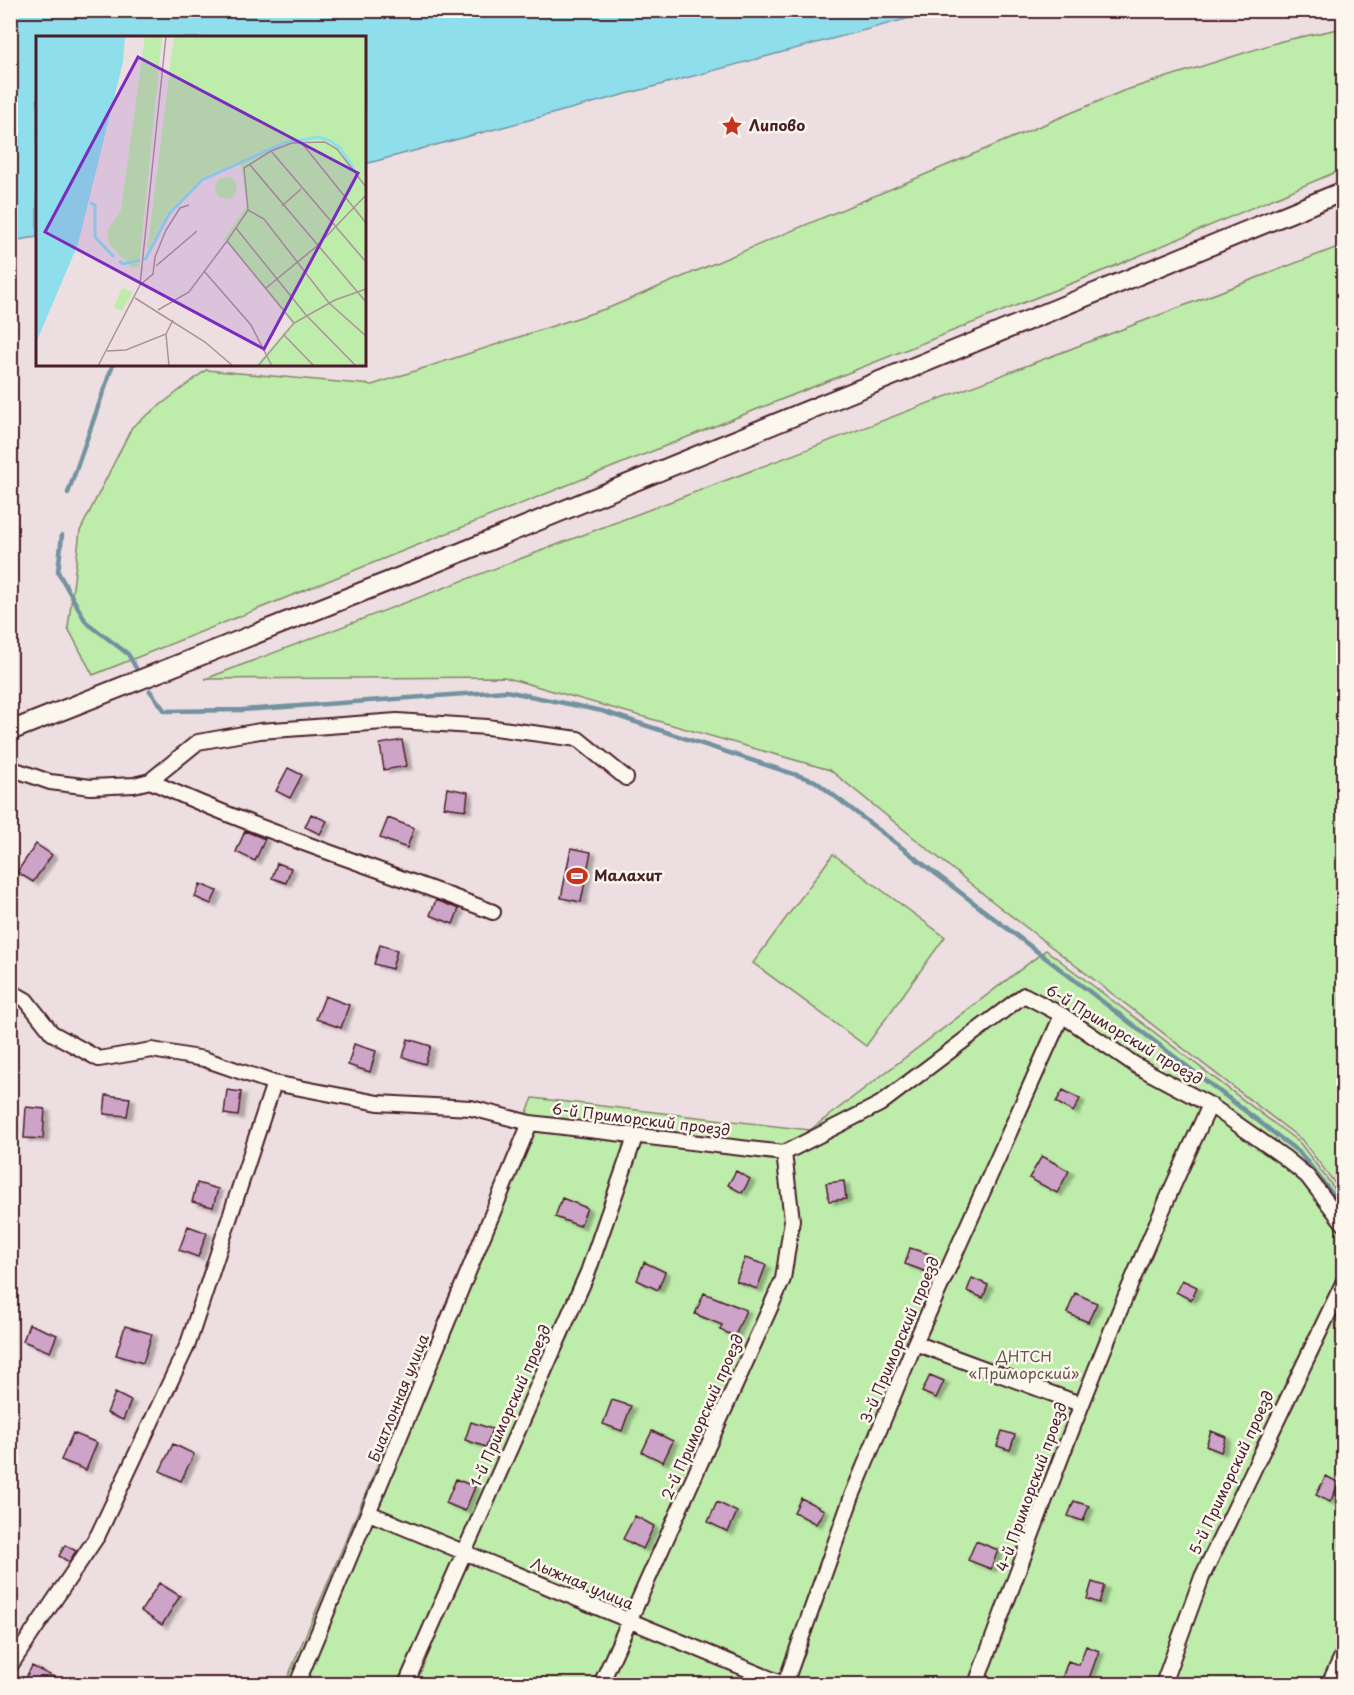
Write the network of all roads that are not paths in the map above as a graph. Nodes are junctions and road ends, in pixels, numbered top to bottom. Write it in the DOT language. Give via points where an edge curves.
graph roads {
  1 [pos="1344,191"];
  2 [pos="10,731"];
  3 [pos="10,768"];
  4 [pos="626,778"];
  5 [pos="150,781"];
  6 [pos="494,912"];
  7 [pos="10,992"];
  8 [pos="1062,1016"];
  9 [pos="274,1083"];
  10 [pos="1210,1106"];
  11 [pos="530,1123"];
  12 [pos="635,1137"];
  13 [pos="784,1153"];
  14 [pos="1344,1224"];
  15 [pos="1344,1281"];
  16 [pos="915,1343"];
  17 [pos="1080,1404"];
  18 [pos="369,1513"];
  19 [pos="465,1552"];
  20 [pos="630,1622"];
  21 [pos="1344,1652"];
  22 [pos="10,1666"];
  23 [pos="297,1684"];
  24 [pos="406,1684"];
  25 [pos="602,1684"];
  26 [pos="784,1684"];
  27 [pos="976,1684"];
  28 [pos="1162,1684"];
  29 [pos="1329,1684"];
  1 -- 2 [label="main road" via="436,562"];
  3 -- 5 [label="street" via="50,782 91,787"];
  4 -- 5 [label="street" via="578,738 397,721 260,731 198,742"];
  5 -- 6 [label="street" via="211,809"];
  7 -- 9 [label="street, 6-й Приморский проезд" via="26,1000 52,1033 99,1059 152,1050 204,1059"];
  8 -- 10 [label="street, 6-й Приморский проезд" via="1137,1066"];
  8 -- 13 [label="street, 6-й Приморский проезд" via="1024,996 880,1104"];
  8 -- 16 [label="street, 3-й Приморский проезд"];
  9 -- 11 [label="street, 6-й Приморский проезд" via="378,1103 471,1108"];
  9 -- 22 [label="street" via="188,1344 98,1535"];
  10 -- 14 [label="street, 6-й Приморский проезд" via="1307,1176"];
  10 -- 17 [label="street, 4-й Приморский проезд" via="1165,1200"];
  11 -- 12 [label="street, 6-й Приморский проезд"];
  11 -- 18 [label="street, Биатлонная улица"];
  12 -- 13 [label="street, 6-й Приморский проезд"];
  12 -- 19 [label="street, 1-й Приморский проезд" via="588,1272"];
  13 -- 20 [label="street, 2-й Приморский проезд" via="792,1220 783,1279"];
  15 -- 28 [label="street, 5-й Приморский проезд" via="1202,1577"];
  16 -- 17 [label="street"];
  16 -- 26 [label="street, 3-й Приморский проезд" via="852,1496"];
  17 -- 27 [label="street, 4-й Приморский проезд"];
  18 -- 19 [label="street, Лыжная улица"];
  18 -- 23 [label="street, Биатлонная улица"];
  19 -- 20 [label="street, Лыжная улица"];
  19 -- 24 [label="street, 1-й Приморский проезд"];
  20 -- 25 [label="street, 2-й Приморский проезд"];
  20 -- 26 [label="street, Лыжная улица"];
  21 -- 29 [label="street"];
}
